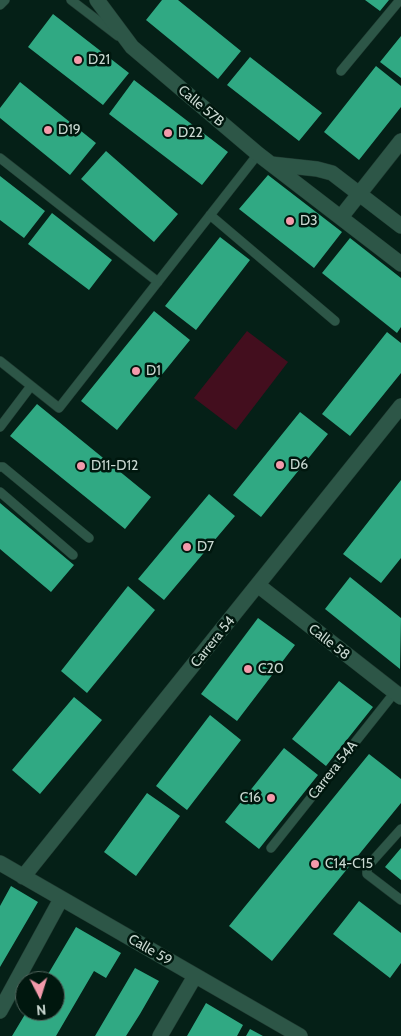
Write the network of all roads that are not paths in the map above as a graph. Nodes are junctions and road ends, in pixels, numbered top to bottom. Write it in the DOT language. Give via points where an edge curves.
graph roads {
  1 [pos="5,0"];
  2 [pos="71,0"];
  3 [pos="97,0"];
  4 [pos="400,0"];
  5 [pos="0,5"];
  6 [pos="132,47"];
  7 [pos="341,71"];
  8 [pos="401,140"];
  9 [pos="258,154"];
  10 [pos="0,158"];
  11 [pos="271,164"];
  12 [pos="359,194"];
  13 [pos="210,215"];
  14 [pos="341,218"];
  15 [pos="401,226"];
  16 [pos="401,264"];
  17 [pos="158,282"];
  18 [pos="335,321"];
  19 [pos="0,361"];
  20 [pos="31,386"];
  21 [pos="401,406"];
  22 [pos="0,426"];
  23 [pos="0,467"];
  24 [pos="0,492"];
  25 [pos="89,538"];
  26 [pos="73,555"];
  27 [pos="258,586"];
  28 [pos="398,695"];
  29 [pos="401,829"];
  30 [pos="271,848"];
  31 [pos="0,863"];
  32 [pos="23,877"];
  33 [pos="61,899"];
  34 [pos="401,900"];
  35 [pos="195,976"];
  36 [pos="0,1011"];
  37 [pos="160,1036"];
  38 [pos="300,1036"];
  1 -- 5 [label="lane"];
  2 -- 6 [label="lane, Calle 57B"];
  3 -- 6 [label="street, Calle 57B"];
  4 -- 7 [label="lane"];
  6 -- 9 [label="street, Calle 57B"];
  8 -- 12 [label="street"];
  9 -- 11 [label="street, Calle 57B"];
  9 -- 13 [label="lane"];
  10 -- 17 [label="lane"];
  11 -- 12 [label="street" via="317,168 332,173"];
  11 -- 14 [label="street, Calle 57B"];
  12 -- 14 [label="street"];
  12 -- 15 [label="street"];
  13 -- 17 [label="lane"];
  13 -- 18 [label="lane"];
  14 -- 16 [label="street, Calle 57B"];
  17 -- 20 [label="lane" via="59,408"];
  19 -- 20 [label="lane"];
  20 -- 22 [label="lane"];
  21 -- 27 [label="street, Carrera 54"];
  23 -- 25 [label="lane"];
  24 -- 26 [label="lane"];
  27 -- 28 [label="street, Calle 58"];
  27 -- 32 [label="street, Carrera 54"];
  28 -- 30 [label="lane, Carrera 54A"];
  29 -- 34 [label="lane" via="367,867 368,874"];
  31 -- 32 [label="street, Calle 59"];
  32 -- 33 [label="street, Calle 59"];
  33 -- 35 [label="street, Calle 59"];
  33 -- 36 [label="street"];
  35 -- 37 [label="street"];
  35 -- 38 [label="street, Calle 59"];
}
